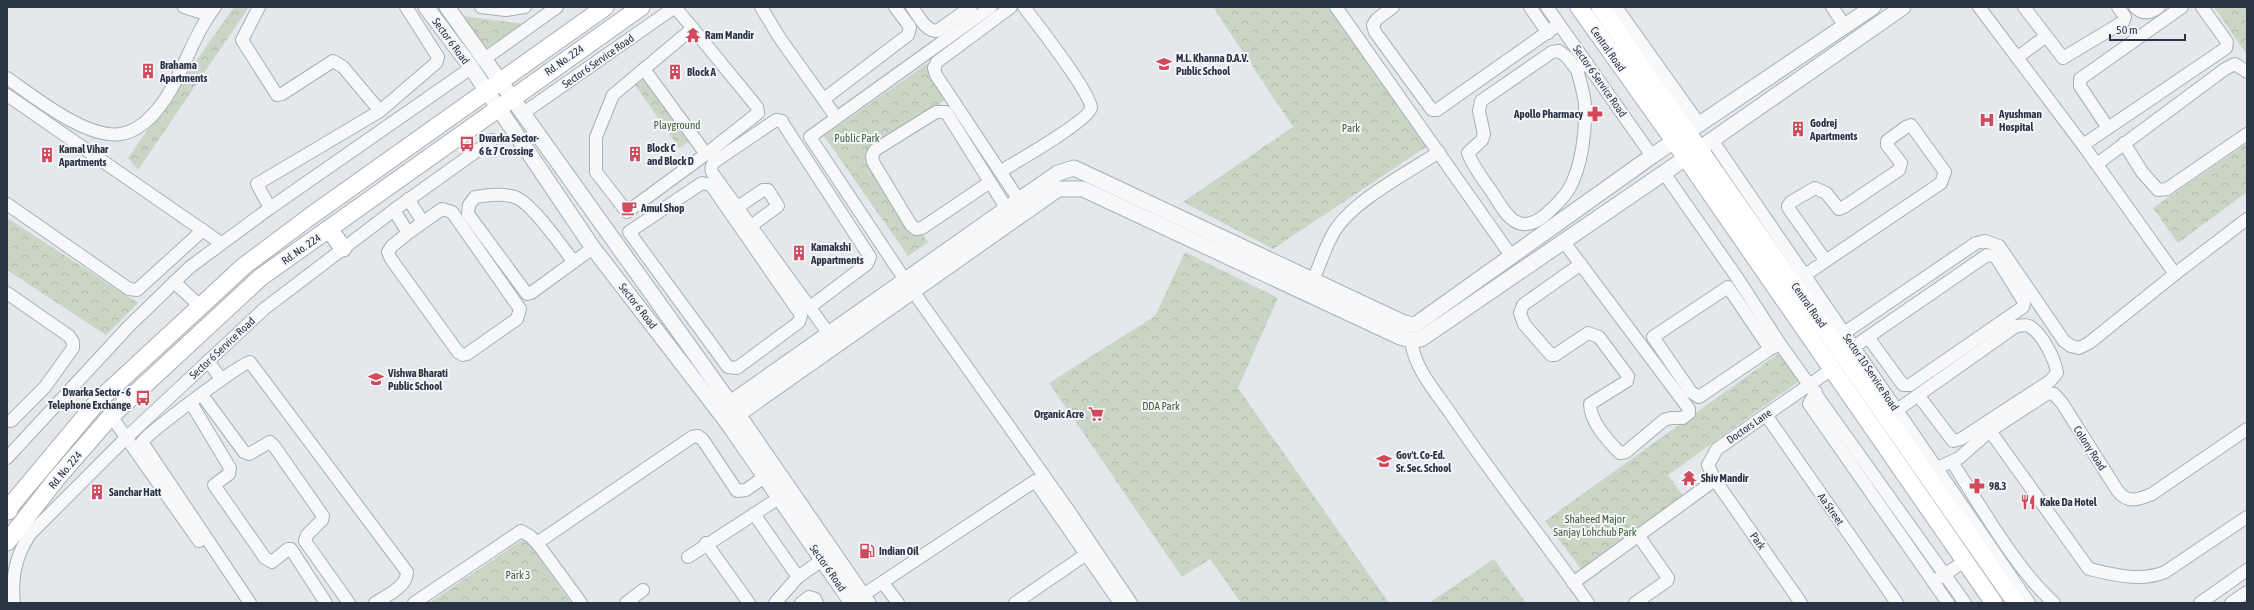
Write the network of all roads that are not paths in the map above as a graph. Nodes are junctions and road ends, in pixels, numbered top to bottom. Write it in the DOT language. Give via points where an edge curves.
graph roads {
  1 [pos="184,7"];
  2 [pos="259,7"];
  3 [pos="406,7"];
  4 [pos="426,7"];
  5 [pos="447,7"];
  6 [pos="481,7"];
  7 [pos="525,7"];
  8 [pos="557,7"];
  9 [pos="605,7"];
  10 [pos="641,7"];
  11 [pos="675,7"];
  12 [pos="761,7"];
  13 [pos="895,7"];
  14 [pos="912,7"];
  15 [pos="971,7"];
  16 [pos="991,7"];
  17 [pos="1011,7"];
  18 [pos="1024,7"];
  19 [pos="1336,7"];
  20 [pos="1393,7"];
  21 [pos="1530,7"];
  22 [pos="1547,7"];
  23 [pos="1579,7"];
  24 [pos="1600,7"];
  25 [pos="1616,7"];
  26 [pos="1832,7"];
  27 [pos="1873,7"];
  28 [pos="1903,7"];
  29 [pos="1979,7"];
  30 [pos="2024,7"];
  31 [pos="2118,7"];
  32 [pos="2135,7"];
  33 [pos="2159,7"];
  34 [pos="2182,7"];
  35 [pos="2202,7"];
  36 [pos="212,11"];
  37 [pos="1559,24"];
  38 [pos="1845,26"];
  39 [pos="693,28"];
  40 [pos="1548,33"];
  41 [pos="2045,37"];
  42 [pos="2018,57"];
  43 [pos="477,64"];
  44 [pos="1582,66"];
  45 [pos="644,69"];
  46 [pos="2247,72"];
  47 [pos="7,78"];
  48 [pos="500,82"];
  49 [pos="486,92"];
  50 [pos="7,95"];
  51 [pos="512,97"];
  52 [pos="824,99"];
  53 [pos="498,109"];
  54 [pos="380,111"];
  55 [pos="522,114"];
  56 [pos="836,116"];
  57 [pos="1694,128"];
  58 [pos="2108,128"];
  59 [pos="2247,134"];
  60 [pos="492,140"];
  61 [pos="1675,142"];
  62 [pos="1706,144"];
  63 [pos="2124,144"];
  64 [pos="2083,145"];
  65 [pos="1439,152"];
  66 [pos="706,154"];
  67 [pos="1652,156"];
  68 [pos="1686,158"];
  69 [pos="2096,164"];
  70 [pos="1001,171"];
  71 [pos="1664,172"];
  72 [pos="990,182"];
  73 [pos="408,199"];
  74 [pos="1019,200"];
  75 [pos="7,204"];
  76 [pos="738,207"];
  77 [pos="270,208"];
  78 [pos="1007,209"];
  79 [pos="394,210"];
  80 [pos="2247,219"];
  81 [pos="423,222"];
  82 [pos="751,226"];
  83 [pos="329,229"];
  84 [pos="203,230"];
  85 [pos="408,232"];
  86 [pos="629,232"];
  87 [pos="1564,242"];
  88 [pos="221,243"];
  89 [pos="615,244"];
  90 [pos="343,248"];
  91 [pos="593,248"];
  92 [pos="1512,257"];
  93 [pos="1826,261"];
  94 [pos="574,262"];
  95 [pos="1581,264"];
  96 [pos="2175,274"];
  97 [pos="1805,275"];
  98 [pos="1738,279"];
  99 [pos="1313,280"];
  100 [pos="174,282"];
  101 [pos="909,286"];
  102 [pos="1728,287"];
  103 [pos="7,293"];
  104 [pos="200,306"];
  105 [pos="810,307"];
  106 [pos="1844,333"];
  107 [pos="829,334"];
  108 [pos="1868,337"];
  109 [pos="1411,340"];
  110 [pos="1775,347"];
  111 [pos="1854,347"];
  112 [pos="208,361"];
  113 [pos="1832,369"];
  114 [pos="221,379"];
  115 [pos="1813,388"];
  116 [pos="202,395"];
  117 [pos="1918,395"];
  118 [pos="191,403"];
  119 [pos="157,409"];
  120 [pos="1897,410"];
  121 [pos="728,413"];
  122 [pos="1766,415"];
  123 [pos="112,416"];
  124 [pos="9,420"];
  125 [pos="167,421"];
  126 [pos="2247,430"];
  127 [pos="1990,431"];
  128 [pos="29,432"];
  129 [pos="127,437"];
  130 [pos="7,458"];
  131 [pos="1952,462"];
  132 [pos="1937,468"];
  133 [pos="764,477"];
  134 [pos="1715,480"];
  135 [pos="778,498"];
  136 [pos="7,510"];
  137 [pos="754,514"];
  138 [pos="2247,517"];
  139 [pos="1973,530"];
  140 [pos="1638,535"];
  141 [pos="7,542"];
  142 [pos="537,543"];
  143 [pos="706,543"];
  144 [pos="1085,554"];
  145 [pos="688,557"];
  146 [pos="822,560"];
  147 [pos="1965,561"];
  148 [pos="2247,570"];
  149 [pos="1945,574"];
  150 [pos="798,577"];
  151 [pos="883,582"];
  152 [pos="1932,582"];
  153 [pos="1573,583"];
  154 [pos="643,590"];
  155 [pos="2247,592"];
  156 [pos="858,601"];
  157 [pos="378,602"];
  158 [pos="14,603"];
  159 [pos="241,603"];
  160 [pos="250,603"];
  161 [pos="326,603"];
  162 [pos="349,603"];
  163 [pos="414,603"];
  164 [pos="581,603"];
  165 [pos="626,603"];
  166 [pos="749,603"];
  167 [pos="775,603"];
  168 [pos="801,603"];
  169 [pos="817,603"];
  170 [pos="898,603"];
  171 [pos="1015,603"];
  172 [pos="1120,603"];
  173 [pos="1131,603"];
  174 [pos="1588,603"];
  175 [pos="1635,603"];
  176 [pos="1801,603"];
  177 [pos="1897,603"];
  178 [pos="1948,603"];
  179 [pos="1965,603"];
  180 [pos="1994,603"];
  181 [pos="2016,603"];
  182 [pos="2029,603"];
  183 [pos="2054,603"];
  184 [pos="2200,603"];
  185 [pos="2231,603"];
  1 -- 36 [label="street"];
  2 -- 54 [label="street" via="242,40 277,95 333,61 343,67"];
  3 -- 54 [label="street" via="438,57 436,62"];
  4 -- 43 [label="street, Sector 6 Road"];
  5 -- 43 [label="street, Sector 6 Road"];
  6 -- 7 [label="street" via="506,10"];
  8 -- 43 [label="street"];
  9 -- 48 [label="main road, Rd. No. 224"];
  10 -- 51 [label="main road, Rd. No. 224"];
  11 -- 39 [label="street"];
  11 -- 55 [label="street, Sector 6 Service Road"];
  12 -- 52 [label="street" via="779,37"];
  13 -- 52 [label="street" via="910,27 908,35"];
  14 -- 15 [label="street" via="932,31 937,31"];
  16 -- 56 [label="street"];
  17 -- 70 [label="street" via="937,62 934,68 936,75"];
  18 -- 70 [label="street" via="1077,80 1090,100 1091,108 1076,125"];
  19 -- 65 [label="street"];
  20 -- 40 [label="street" via="1377,19 1373,25 1375,32 1432,110 1437,110"];
  21 -- 40 [label="street"];
  22 -- 37 [label="street, Sector 6 Service Road"];
  23 -- 61 [label="main road, Central Road"];
  24 -- 57 [label="main road, Central Road"];
  25 -- 57 [label="street"];
  26 -- 38 [label="street"];
  27 -- 38 [label="street"];
  28 -- 62 [label="street"];
  29 -- 42 [label="street"];
  30 -- 41 [label="street"];
  31 -- 41 [label="street" via="2125,17 2123,22 2067,58 2060,57"];
  32 -- 33 [label="street" via="2141,12 2151,12"];
  34 -- 58 [label="street" via="2080,79 2080,86"];
  35 -- 58 [label="street" via="2227,42 2226,48"];
  36 -- 47 [label="street" via="158,108 140,126 121,134 99,132 73,122"];
  37 -- 40 [label="street"];
  37 -- 44 [label="street, Sector 6 Service Road"];
  38 -- 57 [label="street"];
  39 -- 45 [label="street"];
  39 -- 66 [label="street" via="757,107 758,113"];
  41 -- 42 [label="street"];
  42 -- 64 [label="street"];
  43 -- 48 [label="street, Sector 6 Road"];
  43 -- 49 [label="street, Sector 6 Road"];
  43 -- 77 [label="street"];
  44 -- 44 [label="street" via="1585,105 1582,145 1574,177 1569,189 1540,219 1524,226 1518,224 1505,212 1468,152 1482,140 1484,134 1479,111 1481,101 1552,52 1559,51"];
  44 -- 67 [label="street, Sector 6 Service Road"];
  45 -- 66 [label="street"];
  45 -- 66 [label="street" via="613,95 596,137 596,172 627,212"];
  46 -- 63 [label="street" via="2235,64 2225,69"];
  48 -- 49 [label="main road, Rd. No. 224"];
  48 -- 51 [label="street, Sector 6 Road"];
  49 -- 53 [label="street, Sector 6 Road"];
  49 -- 104 [label="main road, Rd. No. 224" via="308,218 244,266"];
  50 -- 84 [label="street"];
  51 -- 53 [label="main road, Rd. No. 224"];
  51 -- 55 [label="street, Sector 6 Road"];
  52 -- 56 [label="street"];
  53 -- 83 [label="main road, Rd. No. 224"];
  53 -- 91 [label="street, Sector 6 Road"];
  54 -- 77 [label="street" via="257,184"];
  55 -- 89 [label="street, Sector 6 Road"];
  56 -- 101 [label="street" via="810,137"];
  57 -- 61 [label="street"];
  57 -- 62 [label="main road, Central Road"];
  58 -- 64 [label="street"];
  59 -- 63 [label="street" via="2167,189 2158,190 2142,172"];
  60 -- 73 [label="street, Sector 6 Service Road"];
  61 -- 67 [label="street"];
  61 -- 68 [label="main road, Central Road"];
  62 -- 68 [label="street"];
  62 -- 97 [label="street, Sector 10 Service Road"];
  62 -- 139 [label="main road, Central Road"];
  63 -- 69 [label="street"];
  64 -- 69 [label="street"];
  65 -- 92 [label="street"];
  65 -- 99 [label="street" via="1373,195 1348,215 1333,232"];
  67 -- 92 [label="street"];
  68 -- 71 [label="street"];
  68 -- 113 [label="main road, Central Road"];
  69 -- 96 [label="street"];
  70 -- 74 [label="street"];
  71 -- 87 [label="street"];
  71 -- 98 [label="street"];
  72 -- 72 [label="street" via="922,228 916,229 911,225 873,162 872,156 876,150 941,110 946,112"];
  72 -- 78 [label="street"];
  73 -- 79 [label="street, Sector 6 Service Road"];
  73 -- 81 [label="street"];
  74 -- 78 [label="street"];
  74 -- 99 [label="street" via="1058,173 1074,168"];
  75 -- 84 [label="street" via="125,286 137,290"];
  76 -- 82 [label="street"];
  76 -- 82 [label="street" via="763,190 768,190 778,206"];
  76 -- 105 [label="street" via="713,174 711,166 779,120 870,257 867,264"];
  77 -- 88 [label="street"];
  78 -- 101 [label="street"];
  79 -- 85 [label="street"];
  79 -- 90 [label="street, Sector 6 Service Road"];
  80 -- 96 [label="street"];
  81 -- 85 [label="street"];
  81 -- 85 [label="street" via="442,209 452,212 520,309 517,319 467,354 458,352 391,259 388,252"];
  82 -- 105 [label="street"];
  83 -- 90 [label="main road"];
  83 -- 123 [label="main road, Rd. No. 224" via="261,277"];
  84 -- 88 [label="street"];
  86 -- 86 [label="street" via="728,367 737,368 802,318 716,192 707,183 702,183"];
  86 -- 89 [label="street"];
  87 -- 95 [label="street"];
  87 -- 109 [label="street" via="1434,330 1421,338"];
  88 -- 100 [label="street"];
  89 -- 121 [label="street, Sector 6 Road"];
  90 -- 112 [label="street, Sector 6 Service Road" via="287,289"];
  91 -- 94 [label="street"];
  91 -- 121 [label="street, Sector 6 Road"];
  92 -- 99 [label="street" via="1415,325 1404,323"];
  93 -- 93 [label="street" via="1941,183 1945,172 1911,125 1887,141 1887,145 1901,163 1899,170 1850,203 1839,209 1826,193 1815,188 1788,206"];
  93 -- 97 [label="street"];
  94 -- 94 [label="street" via="531,294 527,294 468,214 469,205 475,197 490,195 516,198 527,204"];
  95 -- 95 [label="street" via="1689,409 1689,413 1683,418 1664,420 1626,452 1620,453 1608,440 1590,412 1590,404 1595,399 1627,380 1628,376 1599,337 1588,333 1555,355 1551,355 1524,324 1520,313 1523,305"];
  96 -- 106 [label="street" via="2089,343 2079,348 2064,341 1999,246 1985,241 1976,244"];
  97 -- 106 [label="street, Sector 10 Service Road"];
  98 -- 102 [label="street"];
  98 -- 110 [label="street"];
  100 -- 104 [label="street"];
  100 -- 128 [label="street"];
  101 -- 107 [label="street"];
  101 -- 109 [label="street" via="1058,189 1083,189"];
  101 -- 121 [label="street"];
  101 -- 173 [label="street"];
  102 -- 110 [label="street"];
  102 -- 110 [label="street" via="1654,337 1691,392 1699,397"];
  103 -- 124 [label="street" via="69,336 73,342 73,348 45,387"];
  104 -- 136 [label="main road, Rd. No. 224" via="98,401"];
  105 -- 107 [label="street"];
  106 -- 111 [label="street, Sector 10 Service Road"];
  107 -- 121 [label="street"];
  108 -- 108 [label="street" via="1987,254 1996,257 2024,302 2023,307 1910,384 1903,385"];
  108 -- 111 [label="street"];
  109 -- 153 [label="street" via="1414,358 1432,386"];
  110 -- 115 [label="street"];
  111 -- 120 [label="street, Sector 10 Service Road"];
  112 -- 114 [label="street"];
  112 -- 119 [label="street, Sector 6 Service Road"];
  113 -- 115 [label="street, Doctors Lane"];
  113 -- 147 [label="main road, Central Road"];
  114 -- 116 [label="street"];
  114 -- 157 [label="street" via="244,362 253,364 407,572 407,577 399,587"];
  115 -- 122 [label="street, Doctors Lane"];
  115 -- 149 [label="street"];
  115 -- 152 [label="street" via="1809,404"];
  116 -- 118 [label="street"];
  116 -- 162 [label="street" via="244,452 249,454 270,442 274,446 322,516 322,520 306,535 305,541"];
  117 -- 117 [label="street" via="2016,326 2031,327 2056,364 2057,373 2050,381 1953,441"];
  117 -- 120 [label="street"];
  118 -- 125 [label="street"];
  118 -- 161 [label="street" via="230,468 231,472 214,485 265,558 272,562 288,549 292,549"];
  119 -- 125 [label="street"];
  119 -- 129 [label="street, Sector 6 Service Road"];
  120 -- 132 [label="street, Sector 10 Service Road"];
  121 -- 133 [label="street, Sector 6 Road"];
  121 -- 156 [label="street, Sector 6 Road"];
  122 -- 134 [label="street, Doctors Lane" via="1717,449 1708,465"];
  122 -- 177 [label="street, Aa Street"];
  123 -- 129 [label="street"];
  123 -- 141 [label="main road, Rd. No. 224" via="57,478"];
  124 -- 128 [label="street"];
  125 -- 160 [label="street" via="144,440 143,444"];
  126 -- 127 [label="street, Colony Road" via="2152,494 2135,500 2122,496 2054,394 2043,394"];
  127 -- 131 [label="street, Colony Road"];
  127 -- 138 [label="street" via="2089,569 2137,578 2156,576"];
  128 -- 130 [label="street"];
  129 -- 158 [label="street, Sector 6 Service Road" via="30,534 20,552 13,578"];
  129 -- 159 [label="street"];
  131 -- 132 [label="street, Colony Road"];
  131 -- 183 [label="street" via="2012,552"];
  132 -- 139 [label="street, Sector 10 Service Road"];
  133 -- 135 [label="street, Sector 6 Road"];
  133 -- 142 [label="street" via="746,490 737,491 703,440 698,436 692,437"];
  134 -- 140 [label="street"];
  134 -- 176 [label="street, Park"];
  135 -- 137 [label="street"];
  135 -- 146 [label="street, Sector 6 Road"];
  137 -- 143 [label="street"];
  137 -- 150 [label="street"];
  139 -- 181 [label="main road, Central Road"];
  139 -- 182 [label="street, Sector 10 Service Road"];
  140 -- 153 [label="street"];
  140 -- 175 [label="street" via="1668,578"];
  142 -- 163 [label="street" via="526,533 516,533"];
  142 -- 164 [label="street"];
  143 -- 145 [label="street"];
  143 -- 166 [label="street"];
  144 -- 151 [label="street" via="1035,481"];
  144 -- 171 [label="street"];
  144 -- 172 [label="street"];
  146 -- 150 [label="street"];
  146 -- 156 [label="street, Sector 6 Road"];
  147 -- 149 [label="street"];
  147 -- 180 [label="main road, Central Road"];
  148 -- 184 [label="street"];
  149 -- 152 [label="street"];
  149 -- 179 [label="street"];
  150 -- 167 [label="street"];
  151 -- 156 [label="street"];
  151 -- 170 [label="street"];
  152 -- 178 [label="street"];
  153 -- 174 [label="street"];
  154 -- 165 [label="street"];
  155 -- 185 [label="street"];
  168 -- 169 [label="street" via="812,597"];
}
